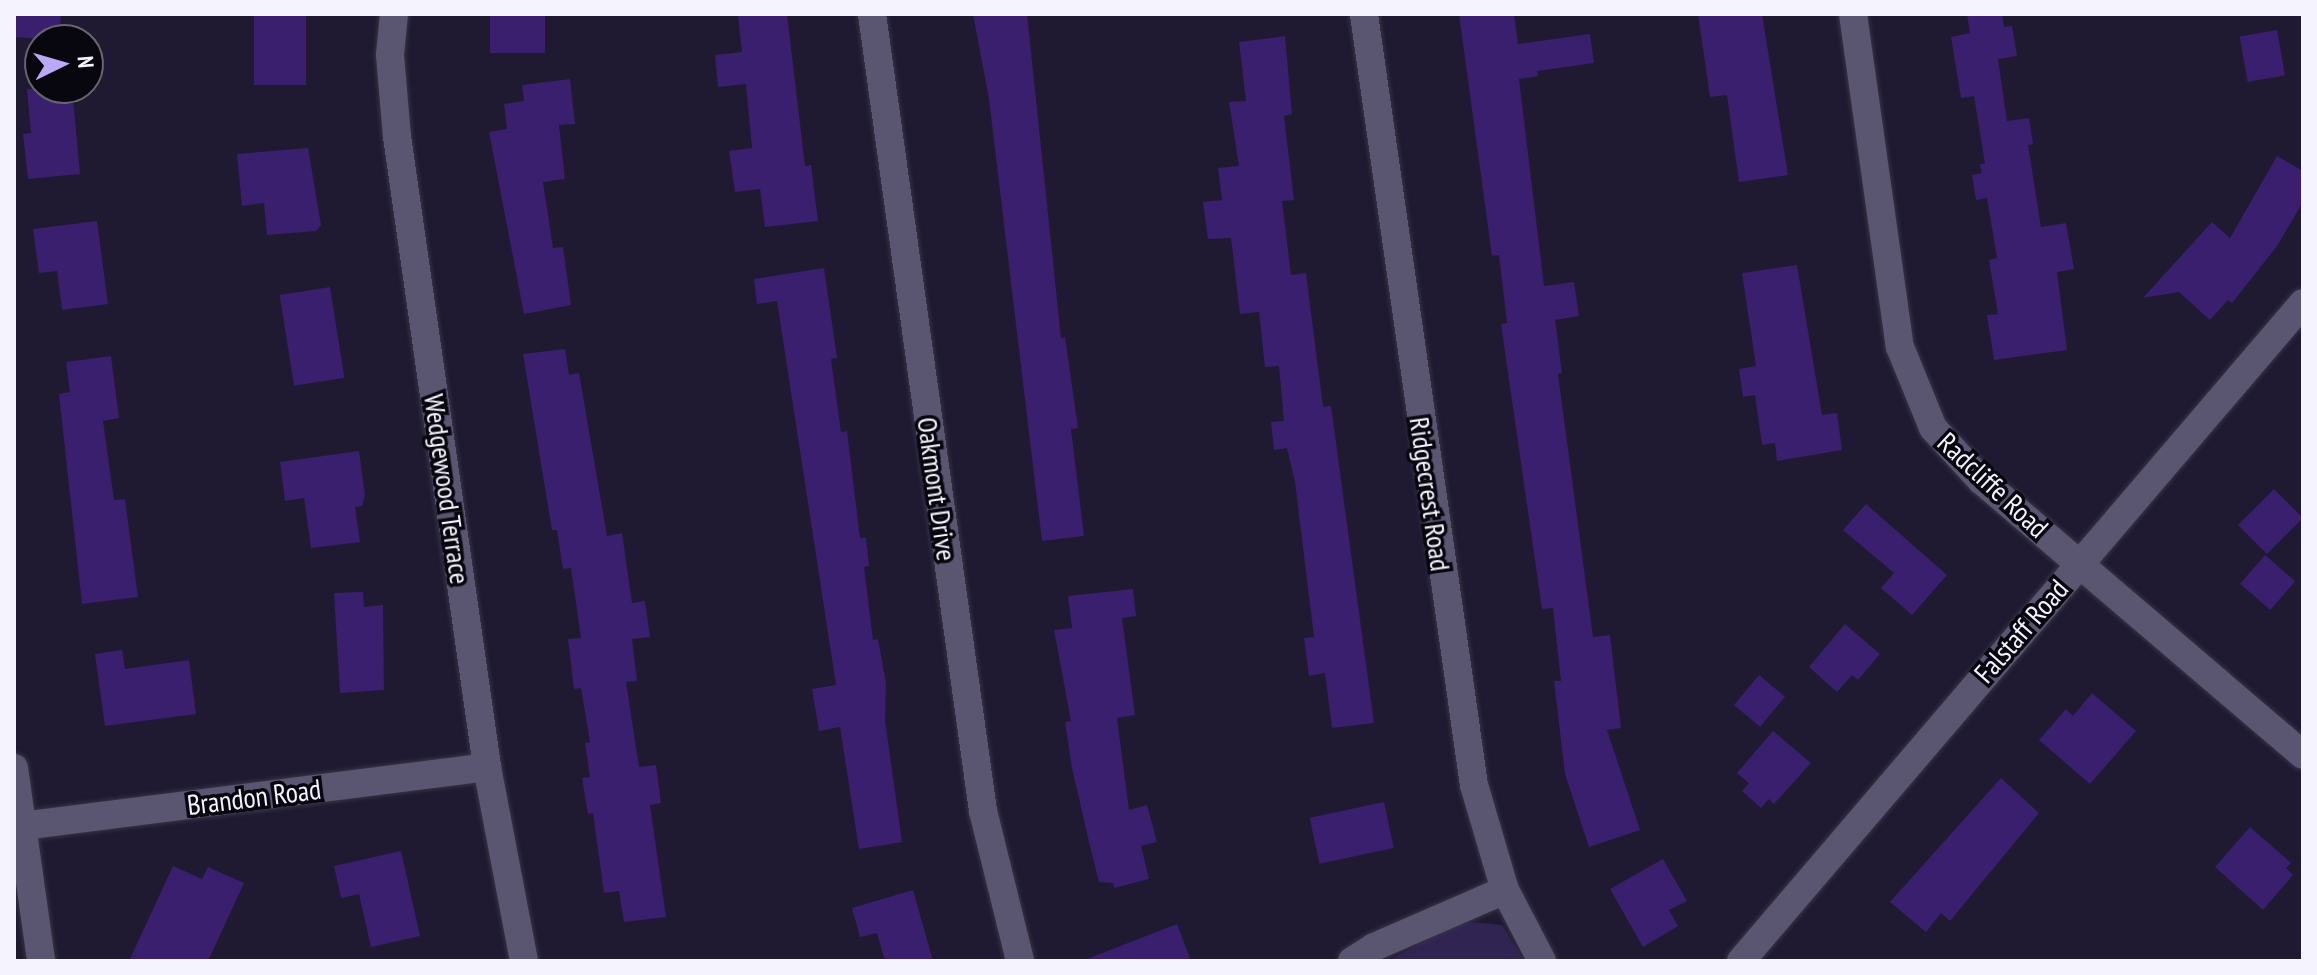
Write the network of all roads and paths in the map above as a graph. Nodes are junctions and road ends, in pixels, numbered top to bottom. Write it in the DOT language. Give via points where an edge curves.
graph roads {
  1 [pos="394,14"];
  2 [pos="872,14"];
  3 [pos="1364,14"];
  4 [pos="1853,14"];
  5 [pos="2303,303"];
  6 [pos="2080,564"];
  7 [pos="2303,755"];
  8 [pos="487,767"];
  9 [pos="14,768"];
  10 [pos="22,826"];
  11 [pos="1505,890"];
  12 [pos="41,961"];
  13 [pos="524,961"];
  14 [pos="1020,961"];
  15 [pos="1352,961"];
  16 [pos="1542,961"];
  17 [pos="1741,961"];
  1 -- 8 [label="street, Wedgewood Terrace" via="390,55 397,136"];
  2 -- 14 [label="street, Oakmont Drive" via="983,811"];
  3 -- 11 [label="street, Ridgecrest Road" via="1474,785"];
  4 -- 6 [label="street, Radcliffe Road" via="1900,347 1917,399 1933,428 1981,480"];
  5 -- 6 [label="street, Falstaff Road"];
  6 -- 7 [label="street, Radcliffe Road"];
  6 -- 17 [label="street, Falstaff Road"];
  8 -- 10 [label="street, Brandon Road"];
  8 -- 13 [label="street, Wedgewood Terrace"];
  9 -- 10 [label="street"];
  10 -- 12 [label="street"];
  11 -- 15 [label="street"];
  11 -- 16 [label="street, Ridgecrest Road"];
}
